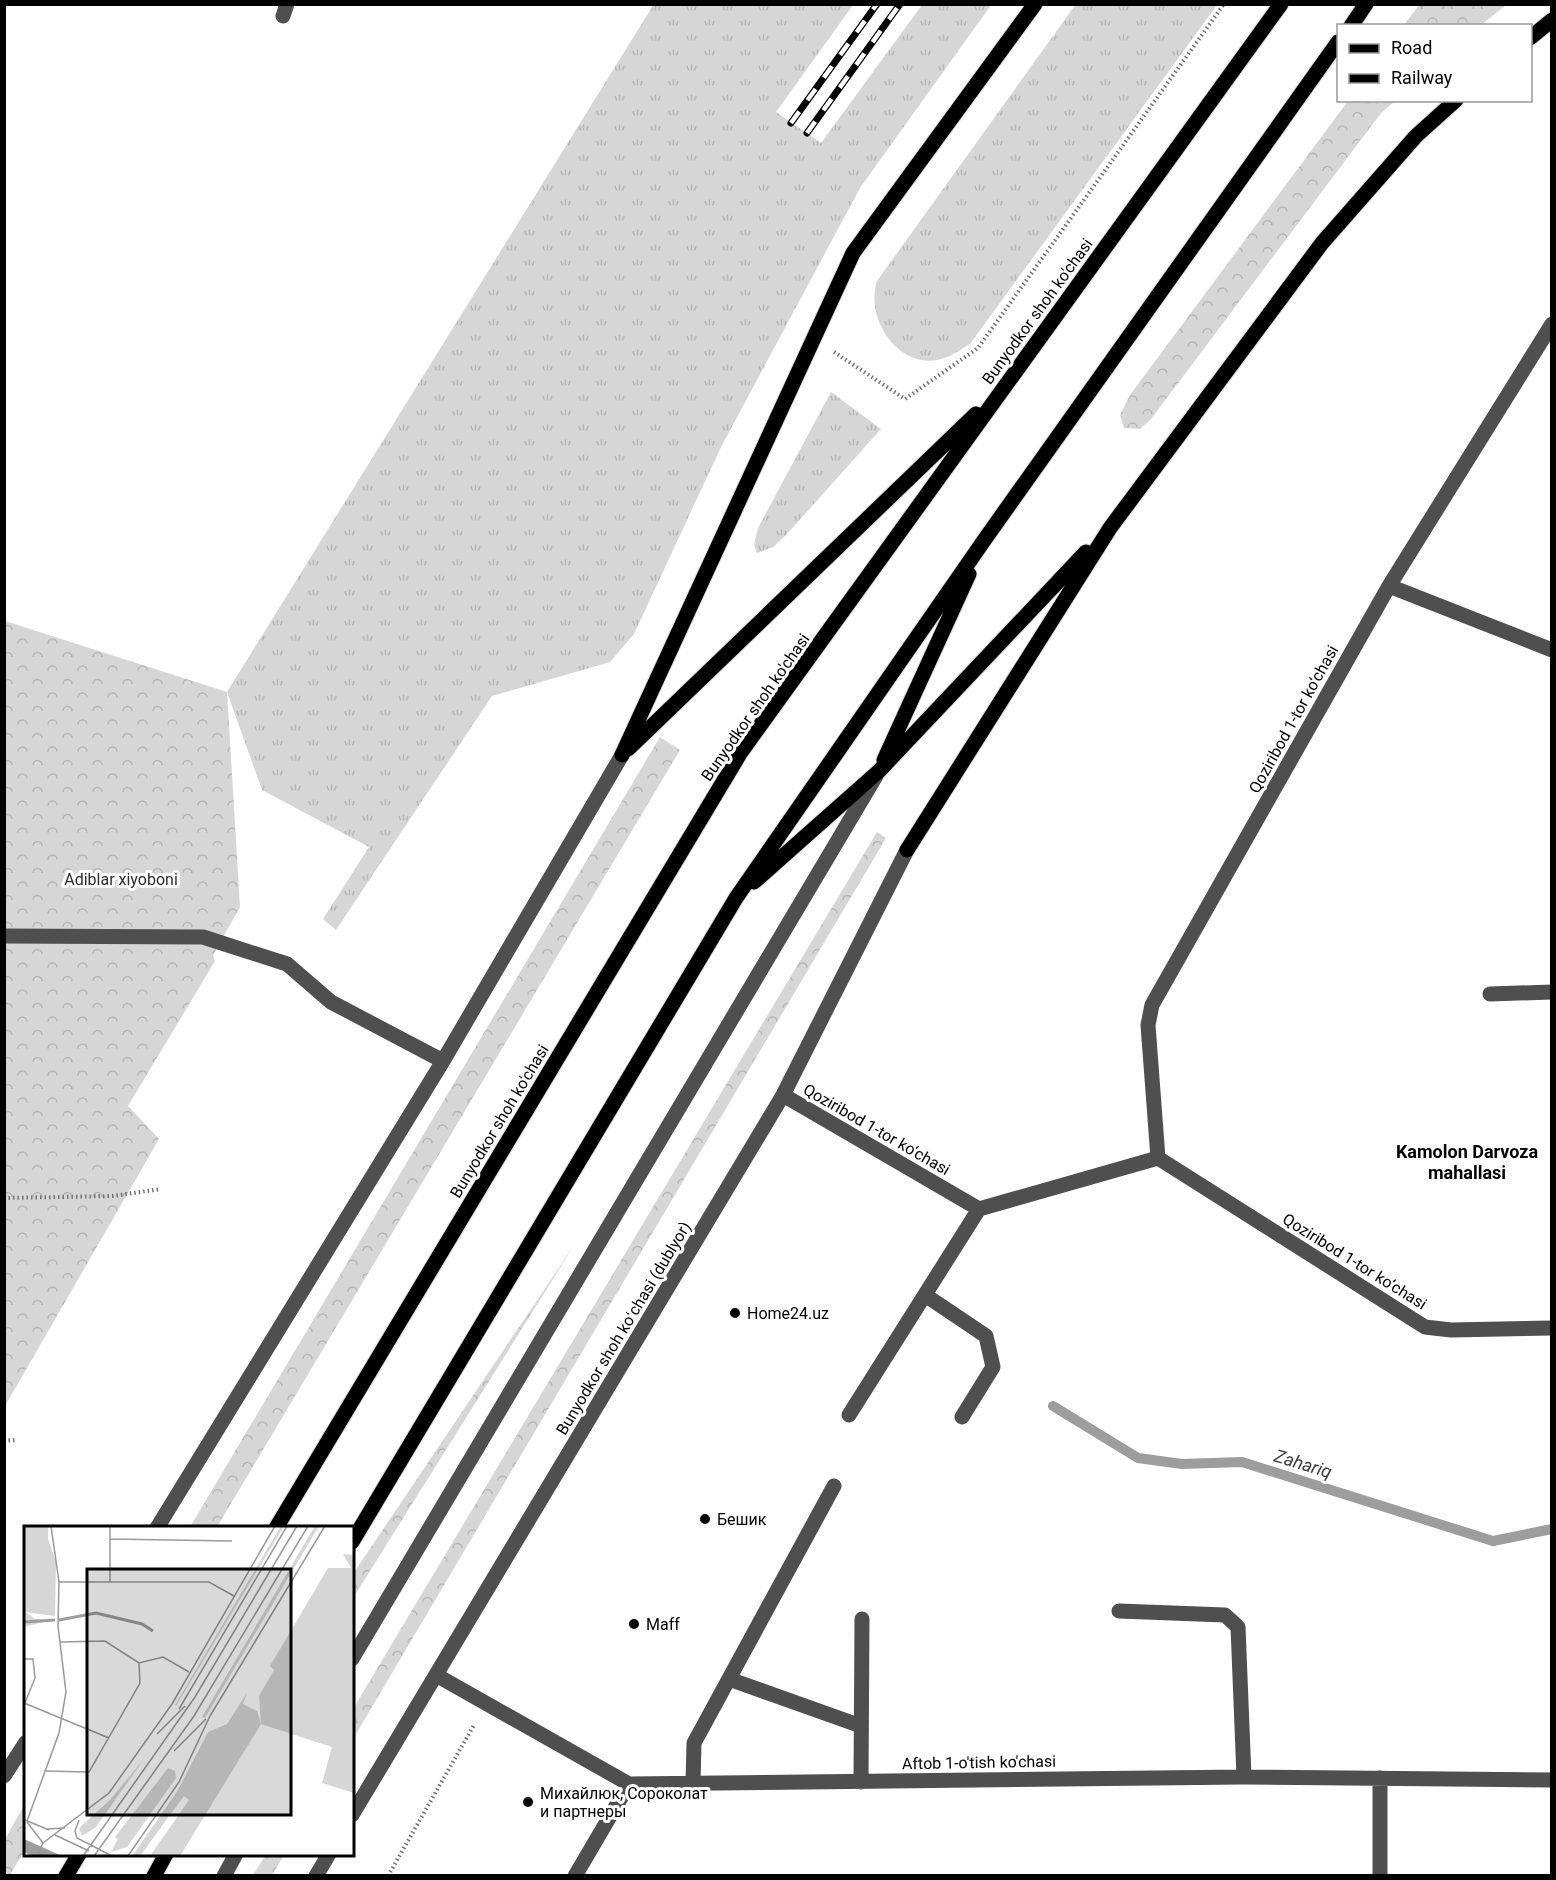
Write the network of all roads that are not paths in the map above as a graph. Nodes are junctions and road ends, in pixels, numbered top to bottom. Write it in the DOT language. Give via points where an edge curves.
graph roads {
  1 [pos="1035,4"];
  2 [pos="1281,4"];
  3 [pos="1366,4"];
  4 [pos="1551,20"];
  5 [pos="1352,24"];
  6 [pos="1532,36"];
  7 [pos="1337,43"];
  8 [pos="1454,102"];
  9 [pos="1551,324"];
  10 [pos="1004,387"];
  11 [pos="1110,528"];
  12 [pos="985,539"];
  13 [pos="1389,586"];
  14 [pos="1551,650"];
  15 [pos="622,755"];
  16 [pos="879,771"];
  17 [pos="908,850"];
  18 [pos="736,898"];
  19 [pos="4,936"];
  20 [pos="1551,992"];
  21 [pos="1490,994"];
  22 [pos="443,1061"];
  23 [pos="783,1095"];
  24 [pos="1158,1158"];
  25 [pos="979,1209"];
  26 [pos="925,1295"];
  27 [pos="1551,1328"];
  28 [pos="849,1414"];
  29 [pos="962,1417"];
  30 [pos="834,1486"];
  31 [pos="158,1526"];
  32 [pos="277,1526"];
  33 [pos="354,1539"];
  34 [pos="1119,1611"];
  35 [pos="862,1619"];
  36 [pos="354,1656"];
  37 [pos="436,1675"];
  38 [pos="729,1679"];
  39 [pos="861,1726"];
  40 [pos="24,1745"];
  41 [pos="4,1776"];
  42 [pos="1244,1777"];
  43 [pos="1380,1778"];
  44 [pos="1551,1780"];
  45 [pos="861,1782"];
  46 [pos="629,1784"];
  47 [pos="693,1784"];
  48 [pos="354,1812"];
  49 [pos="78,1856"];
  50 [pos="165,1856"];
  51 [pos="235,1856"];
  52 [pos="328,1856"];
  53 [pos="66,1875"];
  54 [pos="154,1875"];
  55 [pos="224,1875"];
  56 [pos="316,1875"];
  57 [pos="575,1875"];
  58 [pos="1380,1875"];
  1 -- 15 [label="main road" via="853,253"];
  2 -- 10 [label="main road, Bunyodkor shoh ko'chasi"];
  3 -- 5 [label="main road"];
  4 -- 6 [label="main road"];
  7 -- 12 [label="main road"];
  8 -- 11 [label="main road" via="1416,136 1322,243"];
  9 -- 13 [label="street, Qoziribod 1-tor ko‘chasi"];
  10 -- 15 [label="main road"];
  10 -- 32 [label="main road, Bunyodkor shoh ko'chasi" via="741,752"];
  11 -- 16 [label="main road"];
  11 -- 17 [label="main road"];
  12 -- 16 [label="main road"];
  12 -- 18 [label="main road"];
  13 -- 14 [label="street"];
  13 -- 24 [label="street, Qoziribod 1-tor ko‘chasi" via="1152,1005 1148,1025"];
  15 -- 22 [label="street"];
  16 -- 18 [label="main road"];
  16 -- 36 [label="street"];
  17 -- 23 [label="street, Bunyodkor shoh koʻchasi (dublyor)"];
  18 -- 33 [label="main road"];
  19 -- 22 [label="street" via="203,937 287,964 331,1002"];
  20 -- 21 [label="street"];
  22 -- 31 [label="street"];
  23 -- 25 [label="street, Qoziribod 1-tor ko‘chasi"];
  23 -- 37 [label="street, Bunyodkor shoh koʻchasi (dublyor)"];
  24 -- 25 [label="street"];
  24 -- 27 [label="street, Qoziribod 1-tor ko‘chasi" via="1425,1327"];
  25 -- 26 [label="street"];
  26 -- 28 [label="street"];
  26 -- 29 [label="street" via="986,1336 993,1367"];
  30 -- 38 [label="street"];
  34 -- 42 [label="street" via="1225,1615 1238,1627"];
  35 -- 39 [label="street"];
  37 -- 46 [label="street, Aftob 1-o'tish ko'chasi"];
  37 -- 48 [label="street, Bunyodkor shoh koʻchasi (dublyor)"];
  38 -- 39 [label="street"];
  38 -- 47 [label="street" via="693,1743"];
  39 -- 45 [label="street"];
  40 -- 41 [label="street"];
  42 -- 43 [label="street, Aftob 1-o'tish ko'chasi"];
  42 -- 45 [label="street, Aftob 1-o'tish ko'chasi"];
  43 -- 44 [label="street, Aftob 1-o'tish ko'chasi"];
  43 -- 58 [label="street"];
  45 -- 47 [label="street, Aftob 1-o'tish ko'chasi"];
  46 -- 47 [label="street, Aftob 1-o'tish ko'chasi"];
  46 -- 57 [label="street"];
  49 -- 53 [label="main road"];
  50 -- 54 [label="main road"];
  51 -- 55 [label="street"];
  52 -- 56 [label="street"];
}
